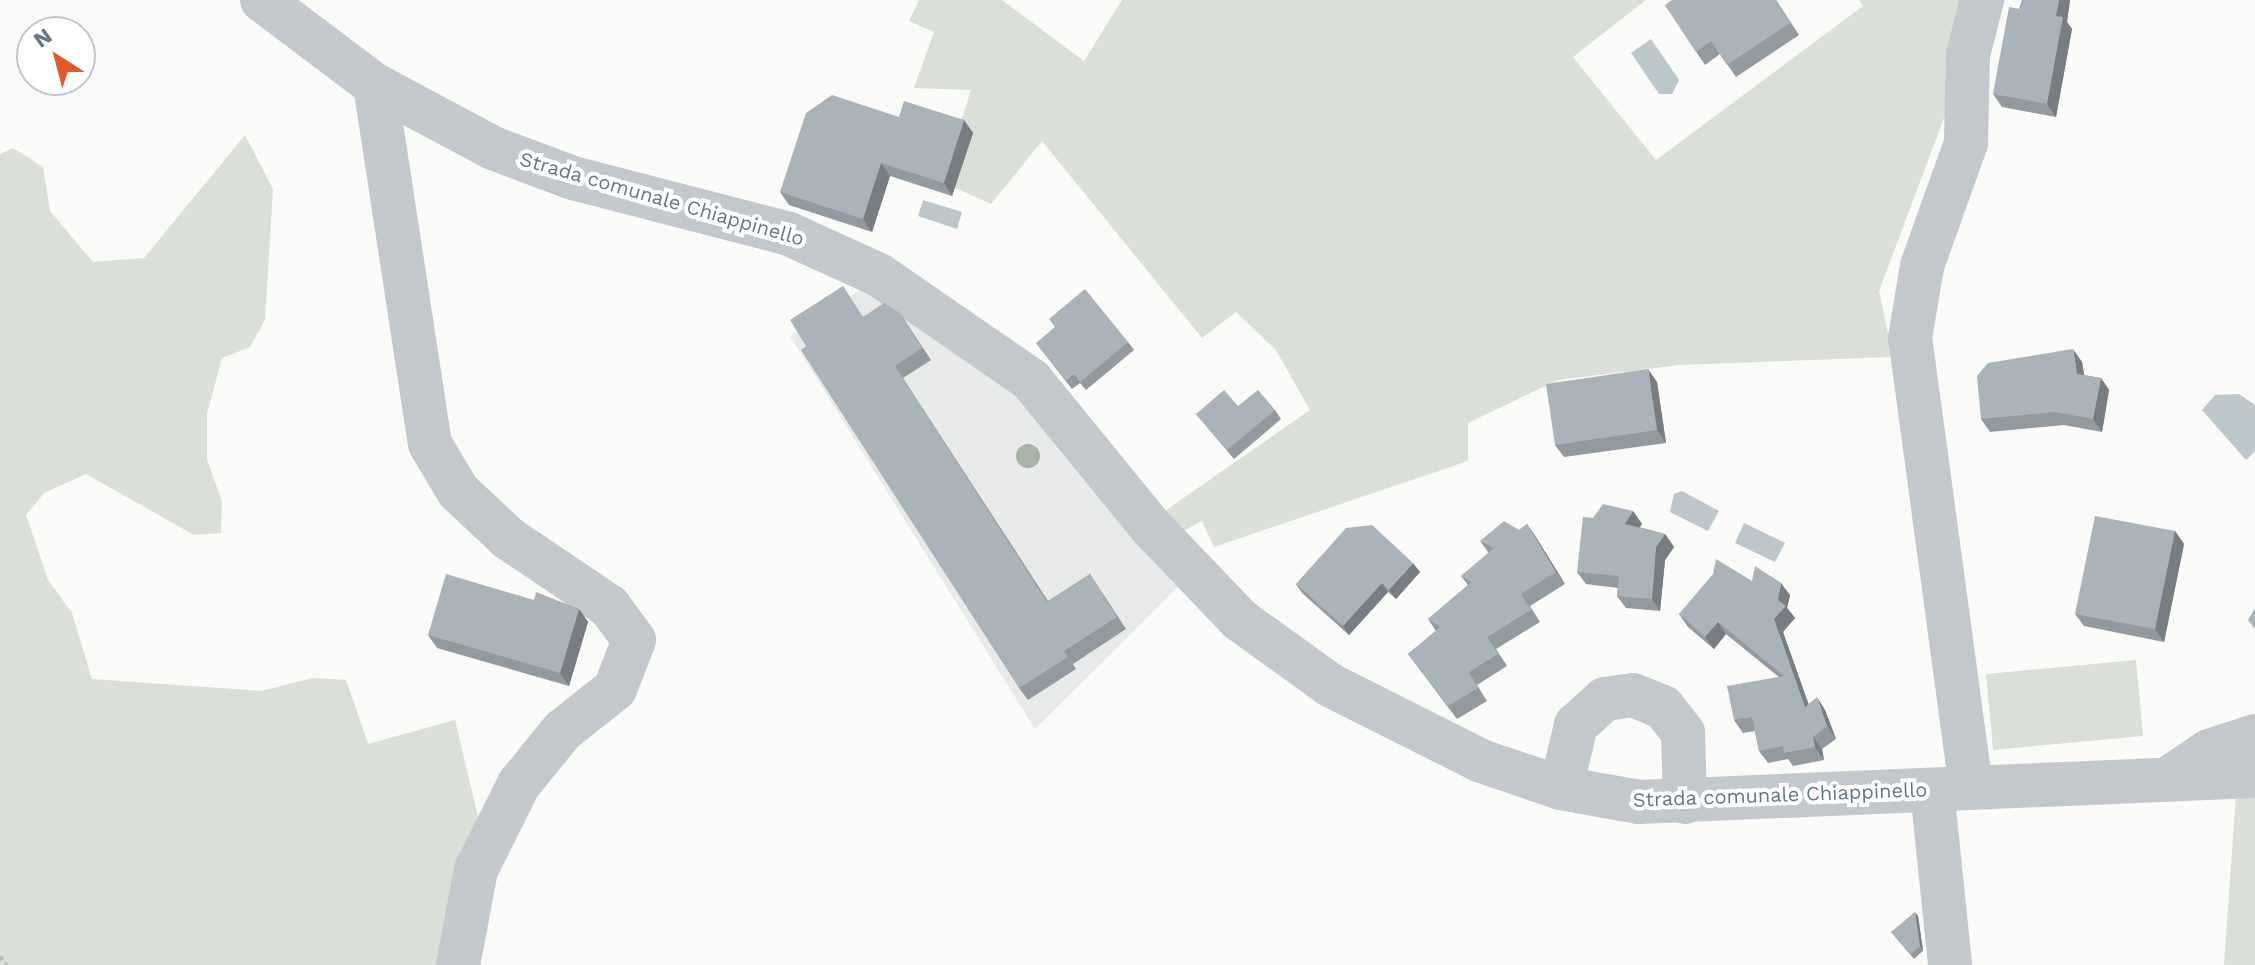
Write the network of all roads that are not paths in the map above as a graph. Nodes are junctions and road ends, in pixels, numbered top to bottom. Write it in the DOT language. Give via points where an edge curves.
graph roads {
  1 [pos="262,0"];
  2 [pos="1982,0"];
  3 [pos="375,85"];
  4 [pos="2255,736"];
  5 [pos="2172,776"];
  6 [pos="2255,776"];
  7 [pos="1561,788"];
  8 [pos="1952,789"];
  9 [pos="1685,802"];
  10 [pos="458,965"];
  11 [pos="1950,965"];
  1 -- 3 [label="street, Strada comunale Chiappinello"];
  2 -- 8 [label="street" via="1968,55 1966,143 1922,266 1910,338"];
  3 -- 7 [label="street, Strada comunale Chiappinello" via="548,170 789,234 879,275 1031,380 1187,569 1275,648 1441,743"];
  3 -- 10 [label="street" via="430,444 458,491 508,538 609,606 634,640 615,689 563,730 519,784 476,870"];
  4 -- 5 [label="street" via="2209,751"];
  5 -- 6 [label="street, Strada comunale Chiappinello"];
  5 -- 8 [label="street, Strada comunale Chiappinello"];
  7 -- 9 [label="street, Strada comunale Chiappinello"];
  7 -- 9 [label="street" via="1576,725 1605,699 1633,695 1663,707 1683,733"];
  8 -- 9 [label="street, Strada comunale Chiappinello"];
  8 -- 11 [label="street"];
}
